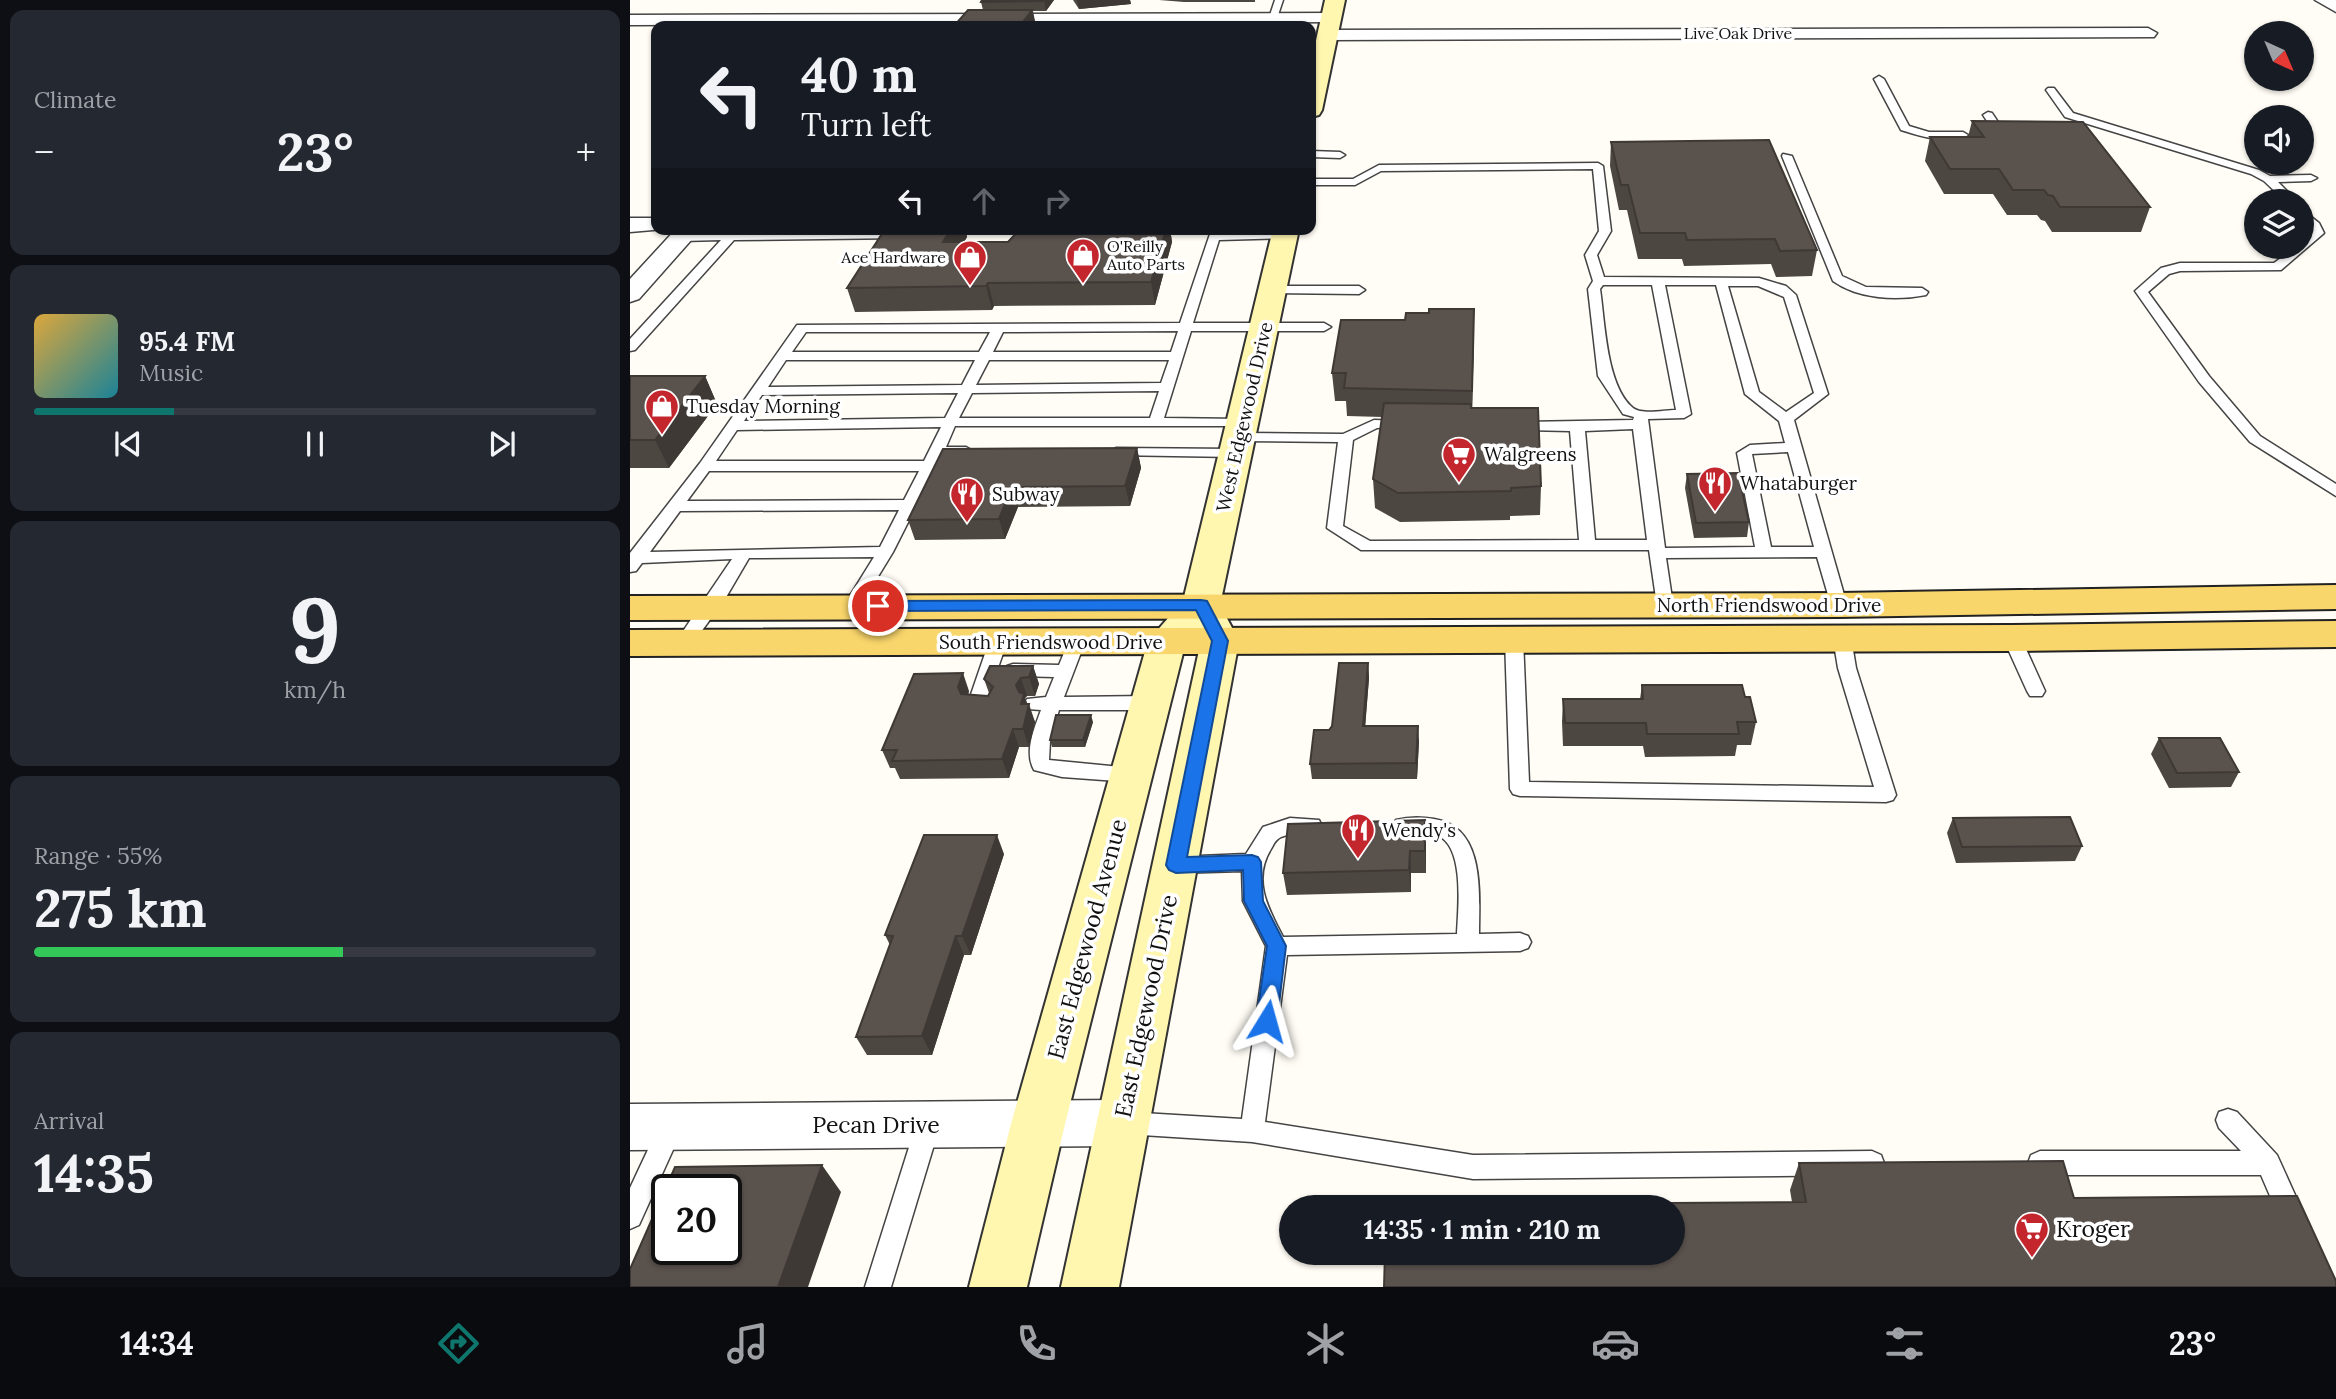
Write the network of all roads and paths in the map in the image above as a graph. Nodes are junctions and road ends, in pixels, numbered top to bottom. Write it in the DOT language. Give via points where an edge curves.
graph roads {
  1 [pos="966,0"];
  2 [pos="1067,0"];
  3 [pos="1191,0"];
  4 [pos="1279,0"];
  5 [pos="2323,0"];
  6 [pos="2336,7"];
  7 [pos="1273,18"];
  8 [pos="1331,18"];
  9 [pos="1053,19"];
  10 [pos="1184,19"];
  11 [pos="630,20"];
  12 [pos="652,20"];
  13 [pos="953,20"];
  14 [pos="727,21"];
  15 [pos="928,21"];
  16 [pos="1078,21"];
  17 [pos="1144,21"];
  18 [pos="2148,33"];
  19 [pos="630,37"];
  20 [pos="1316,72"];
  21 [pos="1879,79"];
  22 [pos="2051,90"];
  23 [pos="1989,116"];
  24 [pos="1963,135"];
  25 [pos="1977,135"];
  26 [pos="1316,154"];
  27 [pos="1340,155"];
  28 [pos="1787,156"];
  29 [pos="2311,178"];
  30 [pos="2268,179"];
  31 [pos="1316,182"];
  32 [pos="2278,189"];
  33 [pos="630,225"];
  34 [pos="651,225"];
  35 [pos="684,235"];
  36 [pos="716,235"];
  37 [pos="900,235"];
  38 [pos="1243,235"];
  39 [pos="1285,235"];
  40 [pos="731,236"];
  41 [pos="2289,259"];
  42 [pos="1599,281"];
  43 [pos="1658,282"];
  44 [pos="1721,282"];
  45 [pos="1273,290"];
  46 [pos="1359,290"];
  47 [pos="1922,292"];
  48 [pos="630,294"];
  49 [pos="1188,326"];
  50 [pos="999,327"];
  51 [pos="1324,327"];
  52 [pos="1265,328"];
  53 [pos="630,347"];
  54 [pos="781,356"];
  55 [pos="984,356"];
  56 [pos="1178,356"];
  57 [pos="1168,387"];
  58 [pos="967,389"];
  59 [pos="757,391"];
  60 [pos="1786,418"];
  61 [pos="1640,419"];
  62 [pos="950,422"];
  63 [pos="1156,422"];
  64 [pos="1415,424"];
  65 [pos="733,426"];
  66 [pos="1496,426"];
  67 [pos="1577,427"];
  68 [pos="1239,438"];
  69 [pos="1346,438"];
  70 [pos="1794,447"];
  71 [pos="937,450"];
  72 [pos="977,451"];
  73 [pos="1100,452"];
  74 [pos="705,466"];
  75 [pos="929,466"];
  76 [pos="2336,491"];
  77 [pos="909,505"];
  78 [pos="676,506"];
  79 [pos="1587,545"];
  80 [pos="1656,549"];
  81 [pos="885,552"];
  82 [pos="1764,552"];
  83 [pos="1826,552"];
  84 [pos="744,554"];
  85 [pos="632,561"];
  86 [pos="2336,597"];
  87 [pos="1201,605"];
  88 [pos="1665,605"];
  89 [pos="851,607"];
  90 [pos="630,608"];
  91 [pos="710,608"];
  92 [pos="1841,621"];
  93 [pos="2336,634"];
  94 [pos="2012,638"];
  95 [pos="1514,639"];
  96 [pos="1167,641"];
  97 [pos="1220,641"];
  98 [pos="630,643"];
  99 [pos="684,643"];
  100 [pos="993,656"];
  101 [pos="1071,656"];
  102 [pos="2035,691"];
  103 [pos="1150,703"];
  104 [pos="1032,704"];
  105 [pos="1053,704"];
  106 [pos="988,706"];
  107 [pos="1131,775"];
  108 [pos="1331,826"];
  109 [pos="1386,826"];
  110 [pos="1252,862"];
  111 [pos="1176,865"];
  112 [pos="1520,942"];
  113 [pos="1468,943"];
  114 [pos="1277,946"];
  115 [pos="2228,1120"];
  116 [pos="1122,1123"];
  117 [pos="1038,1124"];
  118 [pos="928,1125"];
  119 [pos="651,1127"];
  120 [pos="1252,1131"];
  121 [pos="1895,1163"];
  122 [pos="2010,1163"];
  123 [pos="2267,1163"];
  124 [pos="630,1216"];
  125 [pos="2302,1238"];
  126 [pos="878,1287"];
  127 [pos="998,1287"];
  128 [pos="1090,1287"];
  1 -- 13 [label="street"];
  2 -- 9 [label="street"];
  3 -- 10 [label="street"];
  4 -- 7 [label="lane"];
  5 -- 6 [label="street"];
  7 -- 8 [label="street, Live Oak Drive"];
  7 -- 10 [label="street, Live Oak Drive"];
  8 -- 18 [label="street, Live Oak Drive"];
  8 -- 20 [label="main road"];
  9 -- 13 [label="street, Live Oak Drive"];
  9 -- 16 [label="street, Live Oak Drive"];
  10 -- 17 [label="street, Live Oak Drive"];
  11 -- 12 [label="street, Live Oak Drive"];
  12 -- 14 [label="street, Live Oak Drive"];
  12 -- 19 [label="street"];
  13 -- 15 [label="street, Live Oak Drive"];
  21 -- 24 [label="lane" via="1905,128 1928,135"];
  22 -- 30 [label="lane" via="2069,115"];
  23 -- 25 [label="lane" via="1997,128"];
  26 -- 27 [label="lane"];
  28 -- 47 [label="lane" via="1836,278 1847,287 1866,292"];
  29 -- 30 [label="lane"];
  30 -- 32 [label="lane"];
  31 -- 42 [label="lane" via="1355,182 1379,168 1598,166 1605,231 1591,255"];
  33 -- 34 [label="street"];
  35 -- 48 [label="street"];
  36 -- 40 [label="lane"];
  37 -- 40 [label="lane"];
  38 -- 49 [label="lane" via="1214,237"];
  39 -- 45 [label="main road, West Edgewood Drive"];
  40 -- 53 [label="lane"];
  41 -- 76 [label="lane" via="2277,267 2180,267 2165,271 2141,291 2204,379 2255,439"];
  42 -- 43 [label="lane"];
  42 -- 61 [label="lane" via="1594,289 1605,376 1628,411"];
  43 -- 44 [label="lane"];
  43 -- 61 [label="lane" via="1684,414"];
  44 -- 60 [label="lane" via="1752,394"];
  44 -- 60 [label="lane" via="1759,282 1790,295 1821,394"];
  45 -- 46 [label="lane"];
  45 -- 52 [label="main road, West Edgewood Drive"];
  49 -- 50 [label="lane"];
  49 -- 52 [label="lane"];
  49 -- 56 [label="lane"];
  50 -- 54 [label="lane" via="802,328"];
  50 -- 55 [label="lane"];
  51 -- 52 [label="lane"];
  52 -- 68 [label="main road, West Edgewood Drive"];
  54 -- 55 [label="lane"];
  54 -- 59 [label="lane"];
  55 -- 56 [label="lane"];
  55 -- 58 [label="lane"];
  56 -- 57 [label="lane"];
  57 -- 58 [label="lane"];
  57 -- 63 [label="lane"];
  58 -- 59 [label="lane"];
  58 -- 62 [label="lane"];
  59 -- 65 [label="lane"];
  60 -- 70 [label="lane"];
  61 -- 67 [label="lane"];
  61 -- 80 [label="lane"];
  62 -- 63 [label="lane"];
  62 -- 65 [label="lane"];
  62 -- 71 [label="lane"];
  63 -- 68 [label="lane"];
  64 -- 69 [label="lane" via="1374,424"];
  65 -- 74 [label="lane"];
  66 -- 67 [label="lane"];
  67 -- 79 [label="lane"];
  68 -- 69 [label="lane"];
  68 -- 73 [label="lane"];
  68 -- 87 [label="main road, West Edgewood Drive"];
  69 -- 79 [label="lane" via="1335,528 1367,546"];
  70 -- 82 [label="lane" via="1744,453"];
  70 -- 83 [label="lane"];
  71 -- 72 [label="lane"];
  71 -- 75 [label="lane"];
  74 -- 75 [label="lane"];
  74 -- 78 [label="lane"];
  75 -- 77 [label="lane"];
  77 -- 78 [label="lane"];
  77 -- 81 [label="lane"];
  78 -- 85 [label="lane"];
  79 -- 80 [label="lane"];
  80 -- 82 [label="lane"];
  80 -- 88 [label="lane"];
  81 -- 84 [label="lane"];
  81 -- 89 [label="lane"];
  82 -- 83 [label="lane"];
  83 -- 92 [label="lane"];
  84 -- 85 [label="lane"];
  84 -- 91 [label="lane"];
  86 -- 92 [label="main road, North Friendswood Drive"];
  87 -- 88 [label="main road, North Friendswood Drive"];
  87 -- 89 [label="main road, South Friendswood Drive"];
  87 -- 96 [label="main road, East Edgewood Avenue"];
  87 -- 97 [label="main road"];
  88 -- 92 [label="main road, North Friendswood Drive"];
  89 -- 91 [label="main road, South Friendswood Drive"];
  90 -- 91 [label="main road, South Friendswood Drive"];
  91 -- 99 [label="lane"];
  92 -- 94 [label="main road, North Friendswood Drive"];
  92 -- 95 [label="main road, North Friendswood Drive"];
  92 -- 95 [label="lane" via="1847,668 1886,795 1520,789"];
  93 -- 94 [label="main road, North Friendswood Drive"];
  94 -- 102 [label="lane"];
  95 -- 97 [label="main road, North Friendswood Drive"];
  96 -- 97 [label="main road, South Friendswood Drive"];
  96 -- 101 [label="main road, South Friendswood Drive"];
  96 -- 103 [label="main road, East Edgewood Avenue"];
  97 -- 111 [label="main road, East Edgewood Drive"];
  98 -- 99 [label="main road, South Friendswood Drive"];
  99 -- 100 [label="main road, South Friendswood Drive"];
  100 -- 101 [label="main road, South Friendswood Drive"];
  100 -- 106 [label="lane" via="976,706"];
  101 -- 105 [label="lane"];
  103 -- 105 [label="lane"];
  103 -- 107 [label="main road, East Edgewood Avenue"];
  104 -- 105 [label="lane"];
  105 -- 107 [label="lane" via="1038,751 1041,765"];
  107 -- 117 [label="main road, East Edgewood Avenue"];
  108 -- 110 [label="lane" via="1290,826 1270,833"];
  109 -- 113 [label="lane" via="1427,825 1460,841 1466,856"];
  110 -- 111 [label="lane"];
  110 -- 114 [label="lane" via="1254,901"];
  111 -- 116 [label="main road, East Edgewood Drive"];
  112 -- 113 [label="lane"];
  113 -- 114 [label="lane"];
  114 -- 120 [label="lane"];
  115 -- 123 [label="lane"];
  116 -- 117 [label="street, Pecan Drive"];
  116 -- 120 [label="lane"];
  116 -- 128 [label="main road, East Edgewood Drive"];
  117 -- 118 [label="street, Pecan Drive"];
  117 -- 127 [label="main road, East Edgewood Avenue"];
  118 -- 119 [label="street, Pecan Drive"];
  118 -- 126 [label="lane"];
  119 -- 124 [label="lane"];
  120 -- 121 [label="lane" via="1473,1167"];
  122 -- 123 [label="lane"];
  123 -- 125 [label="lane"];
}
